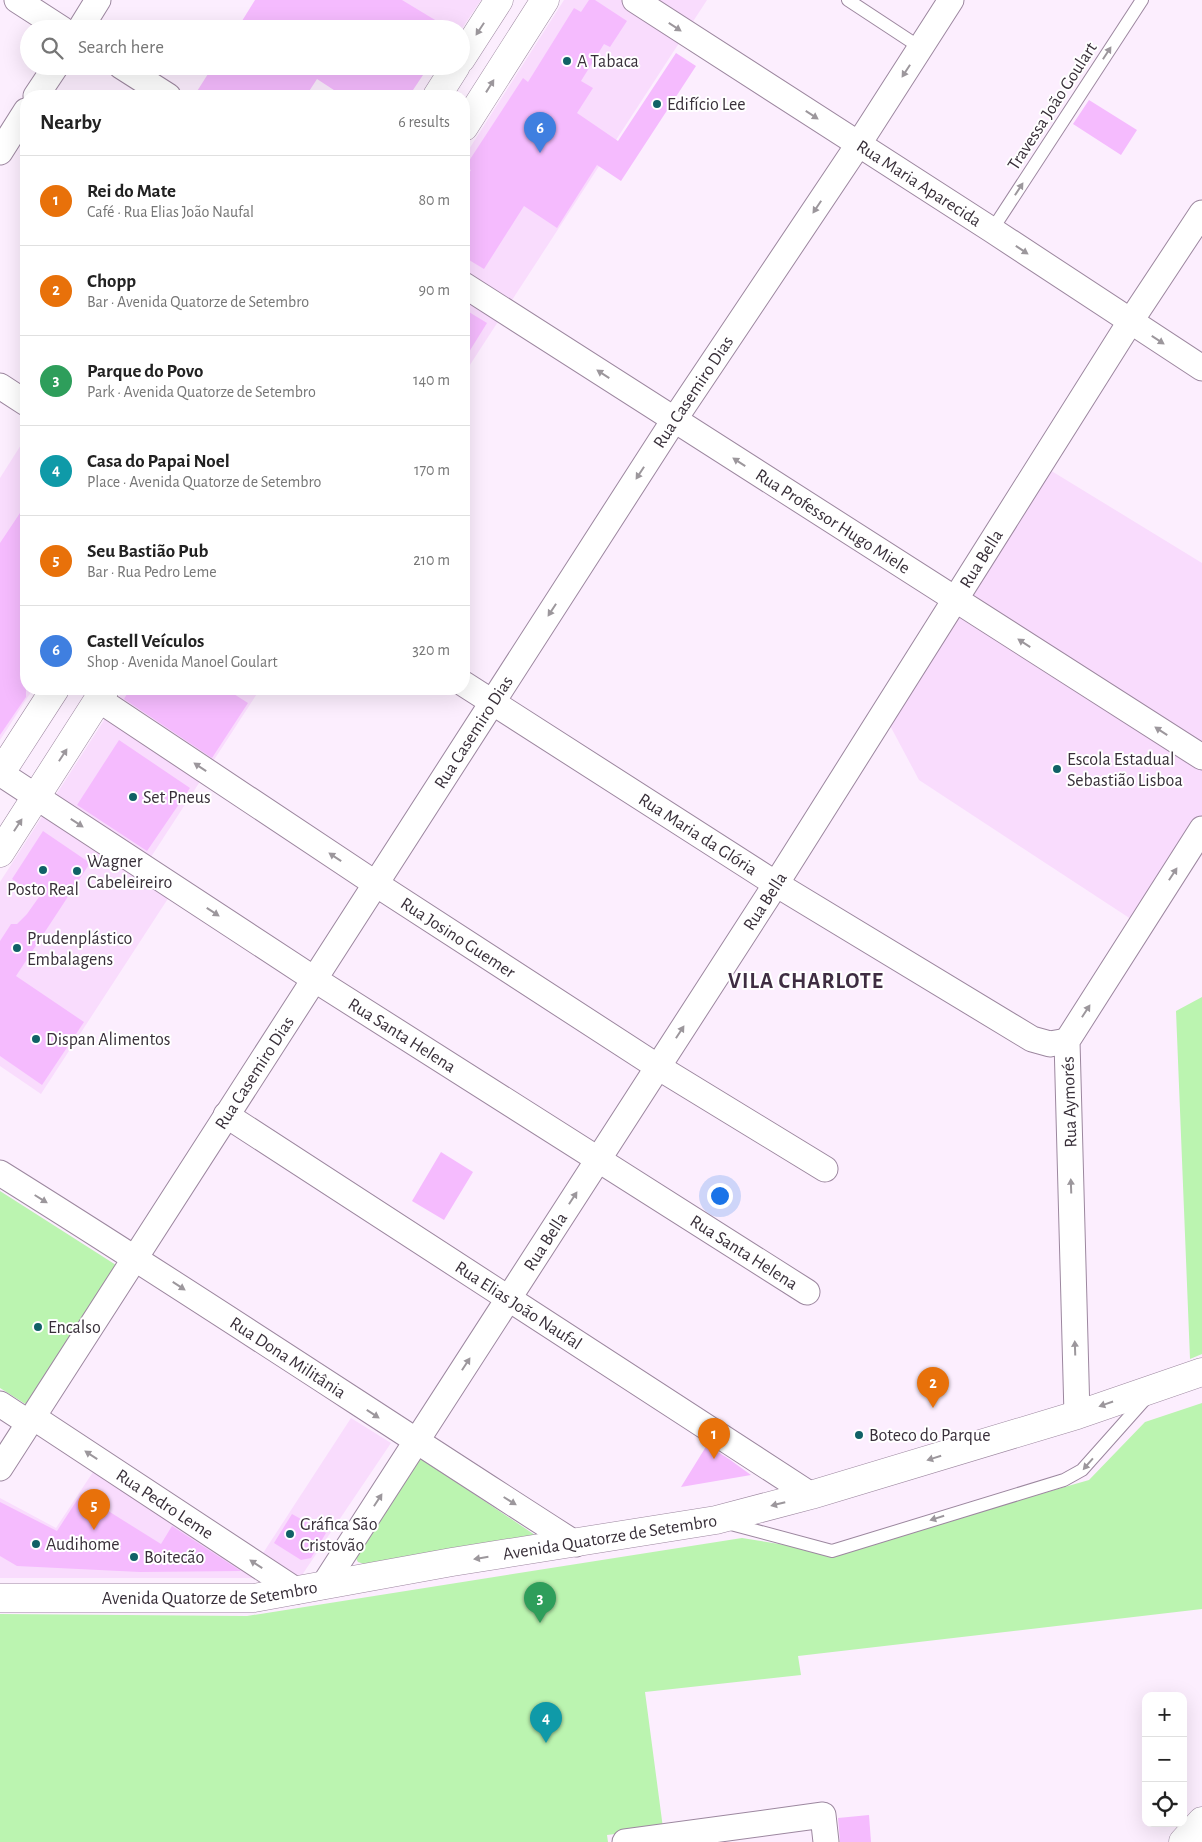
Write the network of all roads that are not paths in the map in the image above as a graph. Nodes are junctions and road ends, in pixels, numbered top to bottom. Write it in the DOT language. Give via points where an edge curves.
graph roads {
  1 [pos="17,0"];
  2 [pos="98,0"];
  3 [pos="499,0"];
  4 [pos="546,0"];
  5 [pos="635,0"];
  6 [pos="848,0"];
  7 [pos="951,0"];
  8 [pos="1142,0"];
  9 [pos="48,20"];
  10 [pos="86,20"];
  11 [pos="470,44"];
  12 [pos="920,48"];
  13 [pos="50,75"];
  14 [pos="135,75"];
  15 [pos="450,75"];
  16 [pos="40,90"];
  17 [pos="159,90"];
  18 [pos="441,90"];
  19 [pos="470,119"];
  20 [pos="20,120"];
  21 [pos="858,145"];
  22 [pos="0,152"];
  23 [pos="1202,213"];
  24 [pos="992,230"];
  25 [pos="470,290"];
  26 [pos="1130,322"];
  27 [pos="1202,368"];
  28 [pos="0,386"];
  29 [pos="20,399"];
  30 [pos="674,420"];
  31 [pos="956,600"];
  32 [pos="470,688"];
  33 [pos="51,695"];
  34 [pos="101,695"];
  35 [pos="103,695"];
  36 [pos="493,702"];
  37 [pos="1202,757"];
  38 [pos="0,774"];
  39 [pos="36,796"];
  40 [pos="1202,829"];
  41 [pos="0,853"];
  42 [pos="376,884"];
  43 [pos="776,884"];
  44 [pos="314,979"];
  45 [pos="1067,1041"];
  46 [pos="658,1067"];
  47 [pos="226,1115"];
  48 [pos="598,1160"];
  49 [pos="825,1169"];
  50 [pos="0,1174"];
  51 [pos="135,1257"];
  52 [pos="807,1292"];
  53 [pos="508,1299"];
  54 [pos="1202,1372"];
  55 [pos="1155,1388"];
  56 [pos="0,1404"];
  57 [pos="1077,1414"];
  58 [pos="31,1420"];
  59 [pos="416,1442"];
  60 [pos="0,1468"];
  61 [pos="811,1495"];
  62 [pos="716,1520"];
  63 [pos="576,1544"];
  64 [pos="323,1586"];
  65 [pos="296,1591"];
  66 [pos="0,1598"];
  67 [pos="1202,1821"];
  68 [pos="625,1842"];
  69 [pos="826,1842"];
  70 [pos="1183,1842"];
  1 -- 9 [label="street"];
  2 -- 10 [label="street"];
  3 -- 11 [label="street, one-way"];
  19 -- 4 [label="street, one-way"];
  5 -- 21 [label="street, Rua Maria Aparecida, one-way"];
  6 -- 12 [label="lane"];
  7 -- 12 [label="street, Rua Casemiro Dias"];
  24 -- 8 [label="lane, Travessa João Goulart, one-way"];
  12 -- 21 [label="street, Rua Casemiro Dias, one-way"];
  13 -- 16 [label="street"];
  14 -- 17 [label="street"];
  15 -- 18 [label="street"];
  20 -- 22 [label="street"];
  21 -- 24 [label="street, Rua Maria Aparecida"];
  21 -- 30 [label="street, Rua Casemiro Dias, one-way"];
  23 -- 26 [label="street, Rua Bella"];
  24 -- 26 [label="street, Rua Maria Aparecida, one-way"];
  30 -- 25 [label="street, Rua Professor Hugo Miele, one-way"];
  26 -- 27 [label="street, Rua Maria Aparecida, one-way"];
  26 -- 31 [label="street, Rua Bella"];
  28 -- 29 [label="street"];
  31 -- 30 [label="street, Rua Professor Hugo Miele, one-way"];
  30 -- 36 [label="street, Rua Casemiro Dias, one-way"];
  37 -- 31 [label="street, Rua Professor Hugo Miele, one-way"];
  31 -- 43 [label="street, Rua Bella"];
  32 -- 36 [label="street, Rua Maria da Glória"];
  33 -- 38 [label="street"];
  39 -- 34 [label="street, one-way"];
  42 -- 35 [label="street, Rua Josino Guemer, one-way"];
  36 -- 42 [label="street, Rua Casemiro Dias"];
  36 -- 43 [label="street, Rua Maria da Glória"];
  38 -- 39 [label="street, Rua Santa Helena"];
  41 -- 39 [label="street, one-way"];
  39 -- 44 [label="street, Rua Santa Helena, one-way"];
  45 -- 40 [label="street, Rua Aymorés, one-way"];
  42 -- 44 [label="street, Rua Casemiro Dias"];
  42 -- 46 [label="street, Rua Josino Guemer"];
  43 -- 45 [label="street, Rua Maria da Glória" via="1032,1039 1050,1044"];
  46 -- 43 [label="street, Rua Bella, one-way"];
  44 -- 47 [label="street, Rua Casemiro Dias"];
  44 -- 48 [label="street, Rua Santa Helena"];
  57 -- 45 [label="street, Rua Aymorés, one-way"];
  46 -- 48 [label="street, Rua Bella"];
  46 -- 49 [label="street, Rua Josino Guemer"];
  47 -- 51 [label="street, Rua Casemiro Dias"];
  47 -- 53 [label="street, Rua Elias João Naufal"];
  48 -- 52 [label="street, Rua Santa Helena"];
  53 -- 48 [label="street, Rua Bella, one-way"];
  50 -- 51 [label="street, Rua Dona Militânia, one-way"];
  51 -- 58 [label="street, Rua Casemiro Dias"];
  51 -- 59 [label="street, Rua Dona Militânia, one-way"];
  59 -- 53 [label="street, Rua Bella, one-way"];
  53 -- 61 [label="street, Rua Elias João Naufal"];
  54 -- 55 [label="street, Avenida Quatorze de Setembro"];
  55 -- 57 [label="street, Avenida Quatorze de Setembro, one-way"];
  55 -- 62 [label="lane, one-way" via="1082,1470 832,1551"];
  56 -- 58 [label="street, Rua Pedro Leme"];
  57 -- 61 [label="street, Avenida Quatorze de Setembro, one-way"];
  58 -- 60 [label="street, Rua Casemiro Dias"];
  65 -- 58 [label="street, Rua Pedro Leme, one-way"];
  59 -- 63 [label="street, Rua Dona Militânia, one-way"];
  64 -- 59 [label="street, Rua Bella, one-way"];
  61 -- 62 [label="street, Avenida Quatorze de Setembro, one-way"];
  62 -- 63 [label="street, Avenida Quatorze de Setembro"];
  63 -- 64 [label="street, Avenida Quatorze de Setembro, one-way" via="452,1562"];
  64 -- 65 [label="street, Avenida Quatorze de Setembro"];
  65 -- 66 [label="street, Avenida Quatorze de Setembro" via="254,1598"];
  67 -- 70 [label="street"];
  68 -- 69 [label="street" via="822,1815"];
}
